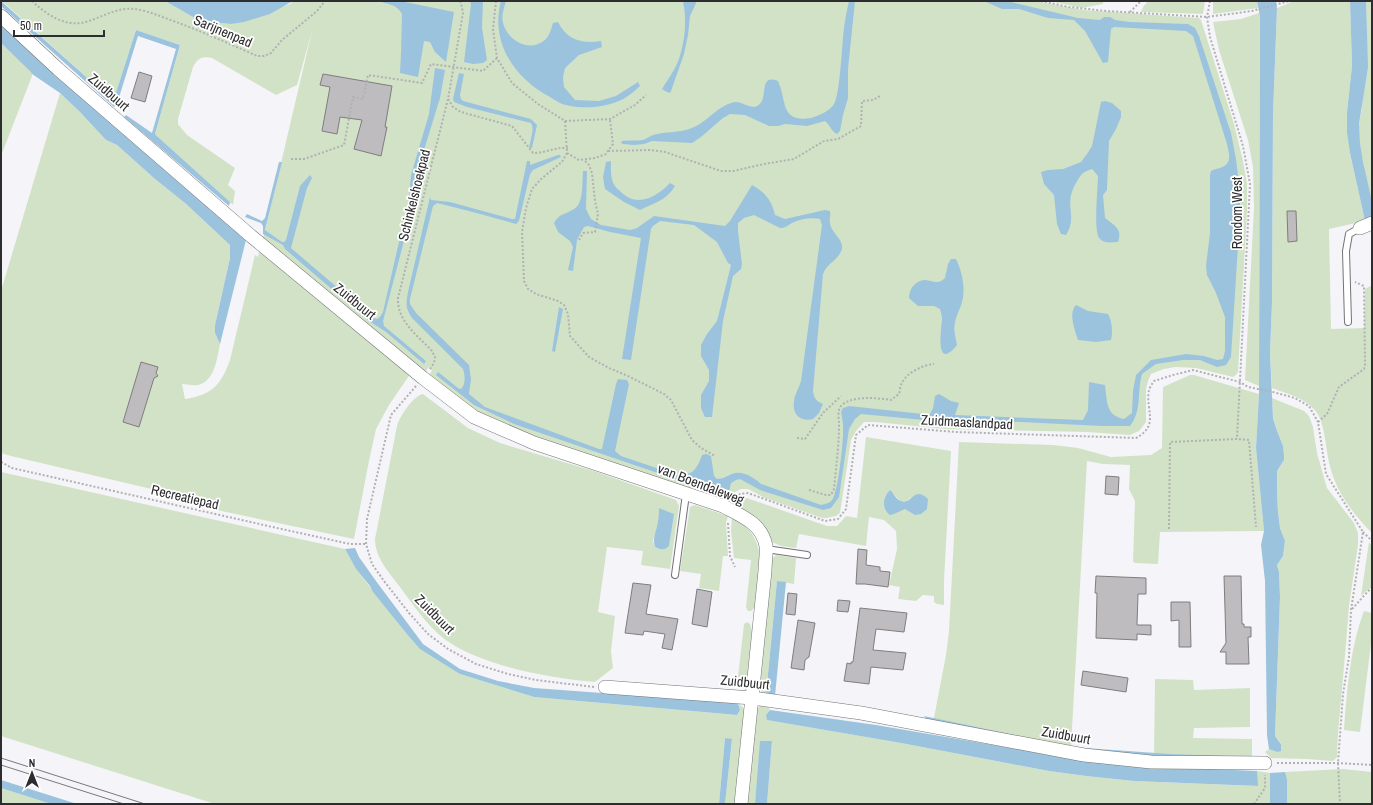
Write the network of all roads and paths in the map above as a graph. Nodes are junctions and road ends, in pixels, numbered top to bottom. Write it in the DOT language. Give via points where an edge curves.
graph roads {
  1 [pos="32,1"];
  2 [pos="325,1"];
  3 [pos="460,1"];
  4 [pos="496,1"];
  5 [pos="1041,1"];
  6 [pos="1140,1"];
  7 [pos="1210,1"];
  8 [pos="1289,1"];
  9 [pos="1130,12"];
  10 [pos="1,16"];
  11 [pos="1207,17"];
  12 [pos="497,58"];
  13 [pos="453,67"];
  14 [pos="646,95"];
  15 [pos="880,96"];
  16 [pos="448,99"];
  17 [pos="610,119"];
  18 [pos="565,121"];
  19 [pos="568,148"];
  20 [pos="608,151"];
  21 [pos="568,153"];
  22 [pos="291,159"];
  23 [pos="584,160"];
  24 [pos="1366,226"];
  25 [pos="579,240"];
  26 [pos="1347,278"];
  27 [pos="1348,322"];
  28 [pos="934,364"];
  29 [pos="423,378"];
  30 [pos="1240,382"];
  31 [pos="841,396"];
  32 [pos="1318,422"];
  33 [pos="797,438"];
  34 [pos="1237,439"];
  35 [pos="715,456"];
  36 [pos="1,462"];
  37 [pos="809,490"];
  38 [pos="686,494"];
  39 [pos="731,510"];
  40 [pos="1256,527"];
  41 [pos="1169,529"];
  42 [pos="1363,532"];
  43 [pos="1372,541"];
  44 [pos="366,544"];
  45 [pos="766,549"];
  46 [pos="807,556"];
  47 [pos="735,567"];
  48 [pos="675,575"];
  49 [pos="1372,587"];
  50 [pos="1351,610"];
  51 [pos="606,688"];
  52 [pos="752,698"];
  53 [pos="1265,763"];
  54 [pos="1338,763"];
  55 [pos="1372,765"];
  56 [pos="741,804"];
  57 [pos="1254,804"];
  58 [pos="1340,804"];
  1 -- 2 [label="path, Sarijnenpad" via="43,11 60,20 73,23 87,22 123,8 136,9 209,34 257,56 264,56 271,53"];
  3 -- 13 [label="path, Schinkelshoekpad" via="463,13"];
  4 -- 12 [label="path" via="493,29"];
  5 -- 9 [label="path" via="1069,7"];
  6 -- 9 [label="path"];
  7 -- 11 [label="path, Rondom West"];
  8 -- 11 [label="path" via="1252,11"];
  9 -- 11 [label="path"];
  10 -- 29 [label="street, Zuidbuurt" via="58,69 246,232"];
  11 -- 30 [label="path, Rondom West" via="1215,56 1243,146 1250,184"];
  12 -- 13 [label="path" via="483,71"];
  12 -- 18 [label="path" via="512,83"];
  13 -- 16 [label="path, Schinkelshoekpad"];
  13 -- 22 [label="path" via="431,64 422,83 368,75 363,99 353,97 344,144 304,159"];
  14 -- 17 [label="path" via="635,105"];
  15 -- 20 [label="path" via="862,101 861,126 838,138 824,140 794,159 721,171 666,152"];
  16 -- 19 [label="path" via="453,107 461,112 512,126 533,153"];
  16 -- 29 [label="path, Schinkelshoekpad" via="398,298 398,310 403,320 435,357 434,364"];
  17 -- 18 [label="path"];
  17 -- 20 [label="path" via="613,144"];
  18 -- 19 [label="path"];
  19 -- 21 [label="path"];
  20 -- 23 [label="path" via="606,154"];
  21 -- 23 [label="path" via="579,160"];
  21 -- 35 [label="path" via="562,162 540,179 532,189 522,232 524,281 528,289 536,294 564,305 568,314 570,336 589,357 664,394 671,400 692,440"];
  23 -- 25 [label="path" via="592,173 598,214 595,232 583,233"];
  24 -- 26 [label="lane" via="1349,234 1346,251"];
  26 -- 27 [label="lane"];
  26 -- 32 [label="path" via="1364,286 1364,369 1339,387 1326,414"];
  28 -- 37 [label="path" via="928,364 909,374 901,383 899,394 891,400 863,398 849,401 840,407 834,489 831,495"];
  29 -- 38 [label="street, van Boendaleweg" via="474,418 534,443"];
  29 -- 44 [label="path, Zuidbuurt" via="391,415 369,506"];
  30 -- 32 [label="path" via="1248,387 1295,398 1309,406"];
  30 -- 34 [label="path, Rondom West"];
  30 -- 39 [label="path, Zuidmaaslandpad" via="1193,370 1154,381 1149,389 1149,424 1144,434 1136,438 956,432 868,425 856,435 846,509 838,519 826,521 748,493 740,494"];
  31 -- 33 [label="path" via="823,413 805,439"];
  32 -- 42 [label="path" via="1326,474"];
  34 -- 40 [label="path" via="1249,440"];
  34 -- 41 [label="path" via="1170,442"];
  36 -- 44 [label="path, Recreatiepad" via="12,468 277,528 350,544"];
  38 -- 39 [label="street, van Boendaleweg"];
  38 -- 48 [label="lane"];
  39 -- 45 [label="street, van Boendaleweg" via="752,521 760,530"];
  39 -- 47 [label="path" via="728,524 730,556"];
  42 -- 43 [label="path"];
  42 -- 50 [label="path"];
  44 -- 51 [label="path, Zuidbuurt" via="372,564 384,581 428,634 448,649 476,664 508,674"];
  45 -- 46 [label="lane"];
  45 -- 52 [label="street, van Boendaleweg"];
  49 -- 50 [label="path"];
  50 -- 54 [label="path"];
  51 -- 52 [label="street, Zuidbuurt"];
  52 -- 53 [label="street, Zuidbuurt" via="861,713 1084,755 1152,762"];
  52 -- 56 [label="street, van Boendaleweg"];
  53 -- 54 [label="path"];
  53 -- 57 [label="path" via="1265,788"];
  54 -- 55 [label="path"];
  54 -- 58 [label="path"];
}
